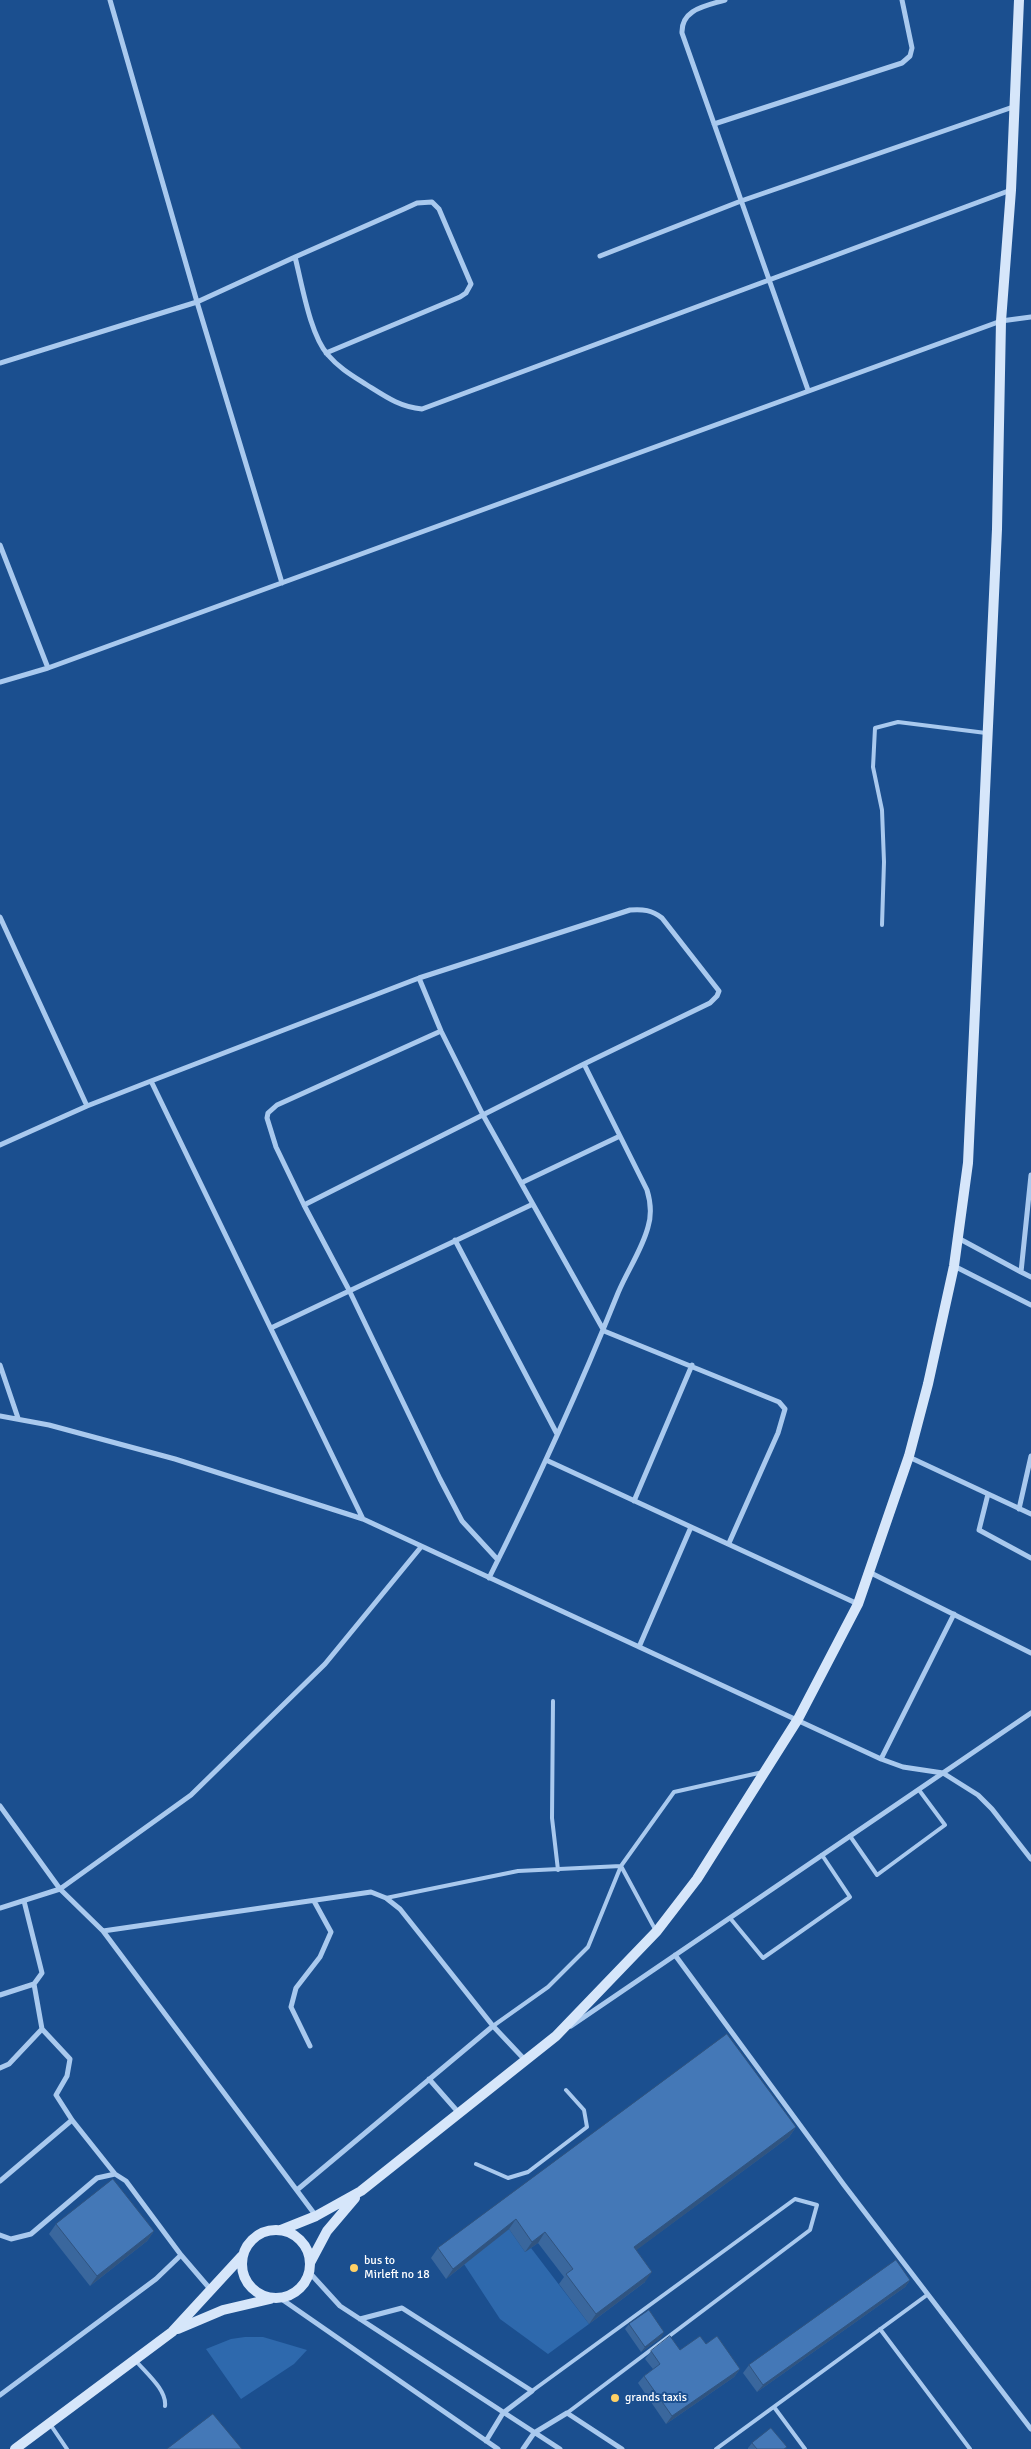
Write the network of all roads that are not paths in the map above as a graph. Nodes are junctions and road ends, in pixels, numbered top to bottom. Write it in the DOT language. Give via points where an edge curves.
graph roads {
  1 [pos="110,0"];
  2 [pos="725,0"];
  3 [pos="902,0"];
  4 [pos="1019,0"];
  5 [pos="1014,106"];
  6 [pos="714,124"];
  7 [pos="1012,190"];
  8 [pos="741,201"];
  9 [pos="600,256"];
  10 [pos="295,257"];
  11 [pos="770,279"];
  12 [pos="197,302"];
  13 [pos="1031,316"];
  14 [pos="1001,321"];
  15 [pos="326,353"];
  16 [pos="0,363"];
  17 [pos="808,390"];
  18 [pos="0,545"];
  19 [pos="2,557"];
  20 [pos="282,582"];
  21 [pos="48,668"];
  22 [pos="0,682"];
  23 [pos="988,733"];
  24 [pos="0,917"];
  25 [pos="882,924"];
  26 [pos="419,978"];
  27 [pos="441,1031"];
  28 [pos="584,1064"];
  29 [pos="151,1080"];
  30 [pos="87,1106"];
  31 [pos="483,1115"];
  32 [pos="620,1136"];
  33 [pos="0,1145"];
  34 [pos="1031,1175"];
  35 [pos="521,1183"];
  36 [pos="304,1204"];
  37 [pos="533,1204"];
  38 [pos="958,1238"];
  39 [pos="455,1240"];
  40 [pos="954,1266"];
  41 [pos="1021,1272"];
  42 [pos="1031,1277"];
  43 [pos="349,1290"];
  44 [pos="1031,1305"];
  45 [pos="271,1328"];
  46 [pos="604,1331"];
  47 [pos="0,1365"];
  48 [pos="692,1366"];
  49 [pos="0,1416"];
  50 [pos="18,1418"];
  51 [pos="557,1434"];
  52 [pos="909,1456"];
  53 [pos="1031,1456"];
  54 [pos="546,1460"];
  55 [pos="988,1494"];
  56 [pos="634,1501"];
  57 [pos="1019,1509"];
  58 [pos="1031,1514"];
  59 [pos="363,1519"];
  60 [pos="691,1527"];
  61 [pos="729,1543"];
  62 [pos="421,1546"];
  63 [pos="1031,1558"];
  64 [pos="498,1560"];
  65 [pos="870,1572"];
  66 [pos="489,1578"];
  67 [pos="858,1604"];
  68 [pos="954,1614"];
  69 [pos="639,1647"];
  70 [pos="1031,1653"];
  71 [pos="553,1701"];
  72 [pos="1031,1713"];
  73 [pos="798,1719"];
  74 [pos="881,1759"];
  75 [pos="765,1771"];
  76 [pos="943,1773"];
  77 [pos="919,1790"];
  78 [pos="0,1806"];
  79 [pos="850,1836"];
  80 [pos="822,1856"];
  81 [pos="1031,1859"];
  82 [pos="621,1866"];
  83 [pos="558,1870"];
  84 [pos="60,1889"];
  85 [pos="386,1898"];
  86 [pos="24,1901"];
  87 [pos="314,1901"];
  88 [pos="0,1908"];
  89 [pos="730,1918"];
  90 [pos="103,1931"];
  91 [pos="656,1931"];
  92 [pos="675,1955"];
  93 [pos="34,1984"];
  94 [pos="0,1996"];
  95 [pos="493,2026"];
  96 [pos="42,2029"];
  97 [pos="556,2036"];
  98 [pos="310,2046"];
  99 [pos="525,2060"];
  100 [pos="0,2068"];
  101 [pos="429,2078"];
  102 [pos="566,2090"];
  103 [pos="458,2112"];
  104 [pos="72,2120"];
  105 [pos="476,2164"];
  106 [pos="115,2174"];
  107 [pos="0,2181"];
  108 [pos="297,2190"];
  109 [pos="360,2191"];
  110 [pos="316,2216"];
  111 [pos="281,2230"];
  112 [pos="0,2235"];
  113 [pos="181,2255"];
  114 [pos="242,2256"];
  115 [pos="310,2268"];
  116 [pos="212,2291"];
  117 [pos="927,2295"];
  118 [pos="276,2298"];
  119 [pos="360,2319"];
  120 [pos="880,2329"];
  121 [pos="172,2332"];
  122 [pos="135,2359"];
  123 [pos="532,2391"];
  124 [pos="0,2395"];
  125 [pos="165,2406"];
  126 [pos="774,2407"];
  127 [pos="503,2413"];
  128 [pos="567,2413"];
  129 [pos="50,2423"];
  130 [pos="1031,2429"];
  131 [pos="534,2433"];
  132 [pos="486,2440"];
  133 [pos="15,2449"];
  134 [pos="67,2449"];
  135 [pos="498,2449"];
  136 [pos="523,2449"];
  137 [pos="560,2449"];
  138 [pos="622,2449"];
  139 [pos="716,2449"];
  140 [pos="805,2449"];
  141 [pos="970,2449"];
  1 -- 12 [label="street"];
  2 -- 6 [label="street" via="694,10 687,15 682,26 685,46"];
  3 -- 6 [label="street" via="912,48 910,56 902,64"];
  4 -- 5 [label="main road"];
  5 -- 7 [label="main road"];
  5 -- 8 [label="street"];
  6 -- 8 [label="street"];
  7 -- 11 [label="street"];
  7 -- 14 [label="main road"];
  8 -- 9 [label="street"];
  8 -- 11 [label="street"];
  10 -- 12 [label="street"];
  10 -- 15 [label="street" via="318,340"];
  10 -- 15 [label="street" via="404,209 432,202 439,209 471,284 460,297"];
  11 -- 15 [label="street" via="422,409 402,406 390,400 349,373"];
  11 -- 17 [label="street"];
  12 -- 16 [label="street"];
  12 -- 20 [label="street"];
  13 -- 14 [label="street"];
  14 -- 17 [label="street"];
  14 -- 23 [label="main road" via="997,529"];
  17 -- 20 [label="street"];
  18 -- 19 [label="street"];
  19 -- 21 [label="street"];
  20 -- 21 [label="street"];
  21 -- 22 [label="street"];
  23 -- 25 [label="lane" via="898,722 875,728 873,767 882,810 884,862"];
  23 -- 38 [label="main road" via="972,1113"];
  24 -- 30 [label="street"];
  26 -- 27 [label="street"];
  26 -- 28 [label="street" via="630,910 655,913 717,987 717,996 710,1003"];
  26 -- 29 [label="street"];
  27 -- 31 [label="street"];
  27 -- 36 [label="street" via="276,1105 268,1113 270,1133"];
  28 -- 31 [label="street"];
  28 -- 32 [label="street"];
  29 -- 30 [label="street"];
  29 -- 45 [label="street"];
  30 -- 33 [label="street"];
  31 -- 35 [label="street"];
  31 -- 36 [label="street"];
  32 -- 35 [label="street"];
  32 -- 46 [label="street" via="647,1190 651,1217"];
  34 -- 41 [label="street"];
  35 -- 37 [label="street"];
  36 -- 43 [label="street"];
  37 -- 39 [label="street"];
  37 -- 46 [label="street"];
  38 -- 40 [label="main road"];
  38 -- 41 [label="street"];
  39 -- 43 [label="street"];
  39 -- 51 [label="street"];
  40 -- 44 [label="street"];
  40 -- 52 [label="main road"];
  41 -- 42 [label="street"];
  43 -- 45 [label="street"];
  43 -- 64 [label="street" via="462,1521"];
  45 -- 59 [label="street"];
  46 -- 48 [label="street"];
  46 -- 51 [label="street"];
  47 -- 50 [label="street"];
  48 -- 56 [label="street"];
  48 -- 61 [label="street" via="779,1402 785,1409 778,1433"];
  49 -- 50 [label="street"];
  50 -- 59 [label="street" via="176,1458"];
  51 -- 54 [label="street"];
  52 -- 55 [label="street"];
  52 -- 65 [label="main road"];
  53 -- 57 [label="street"];
  54 -- 56 [label="street"];
  54 -- 64 [label="street"];
  55 -- 57 [label="street"];
  55 -- 63 [label="street" via="980,1530"];
  56 -- 60 [label="street"];
  57 -- 58 [label="street"];
  59 -- 62 [label="street"];
  60 -- 61 [label="street"];
  60 -- 69 [label="street"];
  61 -- 67 [label="street"];
  62 -- 66 [label="street"];
  62 -- 84 [label="street" via="325,1664 191,1795"];
  64 -- 66 [label="street"];
  65 -- 67 [label="main road"];
  65 -- 68 [label="street"];
  66 -- 69 [label="street"];
  67 -- 73 [label="main road"];
  68 -- 70 [label="street"];
  68 -- 74 [label="street"];
  69 -- 73 [label="street"];
  71 -- 83 [label="lane" via="552,1818"];
  72 -- 76 [label="street"];
  73 -- 74 [label="street"];
  73 -- 75 [label="main road"];
  74 -- 76 [label="street" via="903,1767"];
  75 -- 82 [label="lane" via="674,1792"];
  75 -- 91 [label="main road" via="697,1879"];
  76 -- 77 [label="street"];
  76 -- 81 [label="street" via="978,1794"];
  77 -- 79 [label="street"];
  77 -- 79 [label="lane" via="945,1825 877,1875"];
  78 -- 84 [label="street"];
  79 -- 80 [label="street"];
  80 -- 89 [label="street"];
  80 -- 89 [label="lane" via="850,1897 763,1958"];
  82 -- 83 [label="lane"];
  82 -- 91 [label="lane"];
  82 -- 95 [label="lane" via="588,1947 548,1987"];
  83 -- 85 [label="lane" via="518,1871"];
  84 -- 86 [label="street"];
  84 -- 90 [label="street"];
  85 -- 87 [label="street" via="371,1892"];
  85 -- 95 [label="street" via="400,1909"];
  86 -- 88 [label="street"];
  86 -- 93 [label="street" via="42,1973"];
  87 -- 90 [label="street"];
  87 -- 98 [label="street" via="331,1932 320,1957 296,1988 292,2006"];
  89 -- 92 [label="street"];
  90 -- 108 [label="street"];
  91 -- 97 [label="main road"];
  92 -- 97 [label="street"];
  92 -- 117 [label="street"];
  93 -- 94 [label="street"];
  93 -- 96 [label="street"];
  95 -- 99 [label="street"];
  95 -- 101 [label="street"];
  96 -- 100 [label="street" via="8,2064"];
  96 -- 104 [label="street" via="70,2059 67,2076 56,2095"];
  97 -- 99 [label="main road"];
  99 -- 103 [label="main road"];
  101 -- 103 [label="street"];
  101 -- 108 [label="street"];
  102 -- 105 [label="lane" via="584,2110 587,2127 528,2172 508,2178"];
  103 -- 109 [label="main road"];
  104 -- 106 [label="street"];
  104 -- 107 [label="street"];
  106 -- 112 [label="street" via="98,2178 31,2234 11,2239"];
  106 -- 113 [label="street" via="126,2181"];
  108 -- 110 [label="street"];
  109 -- 110 [label="main road"];
  109 -- 115 [label="main road" via="327,2231"];
  110 -- 111 [label="main road"];
  111 -- 114 [label="main road" via="257,2236"];
  111 -- 115 [label="main road" via="304,2245"];
  113 -- 116 [label="street"];
  113 -- 124 [label="street" via="156,2280"];
  114 -- 116 [label="main road"];
  114 -- 118 [label="main road" via="242,2268 248,2284 260,2295"];
  115 -- 118 [label="main road" via="299,2290"];
  115 -- 119 [label="street" via="340,2306"];
  116 -- 121 [label="main road"];
  117 -- 120 [label="lane"];
  117 -- 130 [label="street"];
  118 -- 121 [label="main road" via="223,2310"];
  118 -- 132 [label="street"];
  119 -- 123 [label="street" via="402,2308"];
  119 -- 127 [label="street"];
  120 -- 126 [label="lane"];
  120 -- 141 [label="lane"];
  121 -- 122 [label="main road"];
  122 -- 125 [label="lane" via="163,2393"];
  122 -- 129 [label="main road"];
  123 -- 127 [label="street"];
  123 -- 128 [label="lane" via="795,2199 817,2205 810,2230"];
  126 -- 139 [label="lane"];
  126 -- 140 [label="lane"];
  127 -- 131 [label="street"];
  127 -- 132 [label="street"];
  128 -- 131 [label="street"];
  128 -- 138 [label="street"];
  129 -- 133 [label="main road"];
  129 -- 134 [label="lane"];
  131 -- 136 [label="street"];
  131 -- 137 [label="street"];
  132 -- 135 [label="street"];
}
